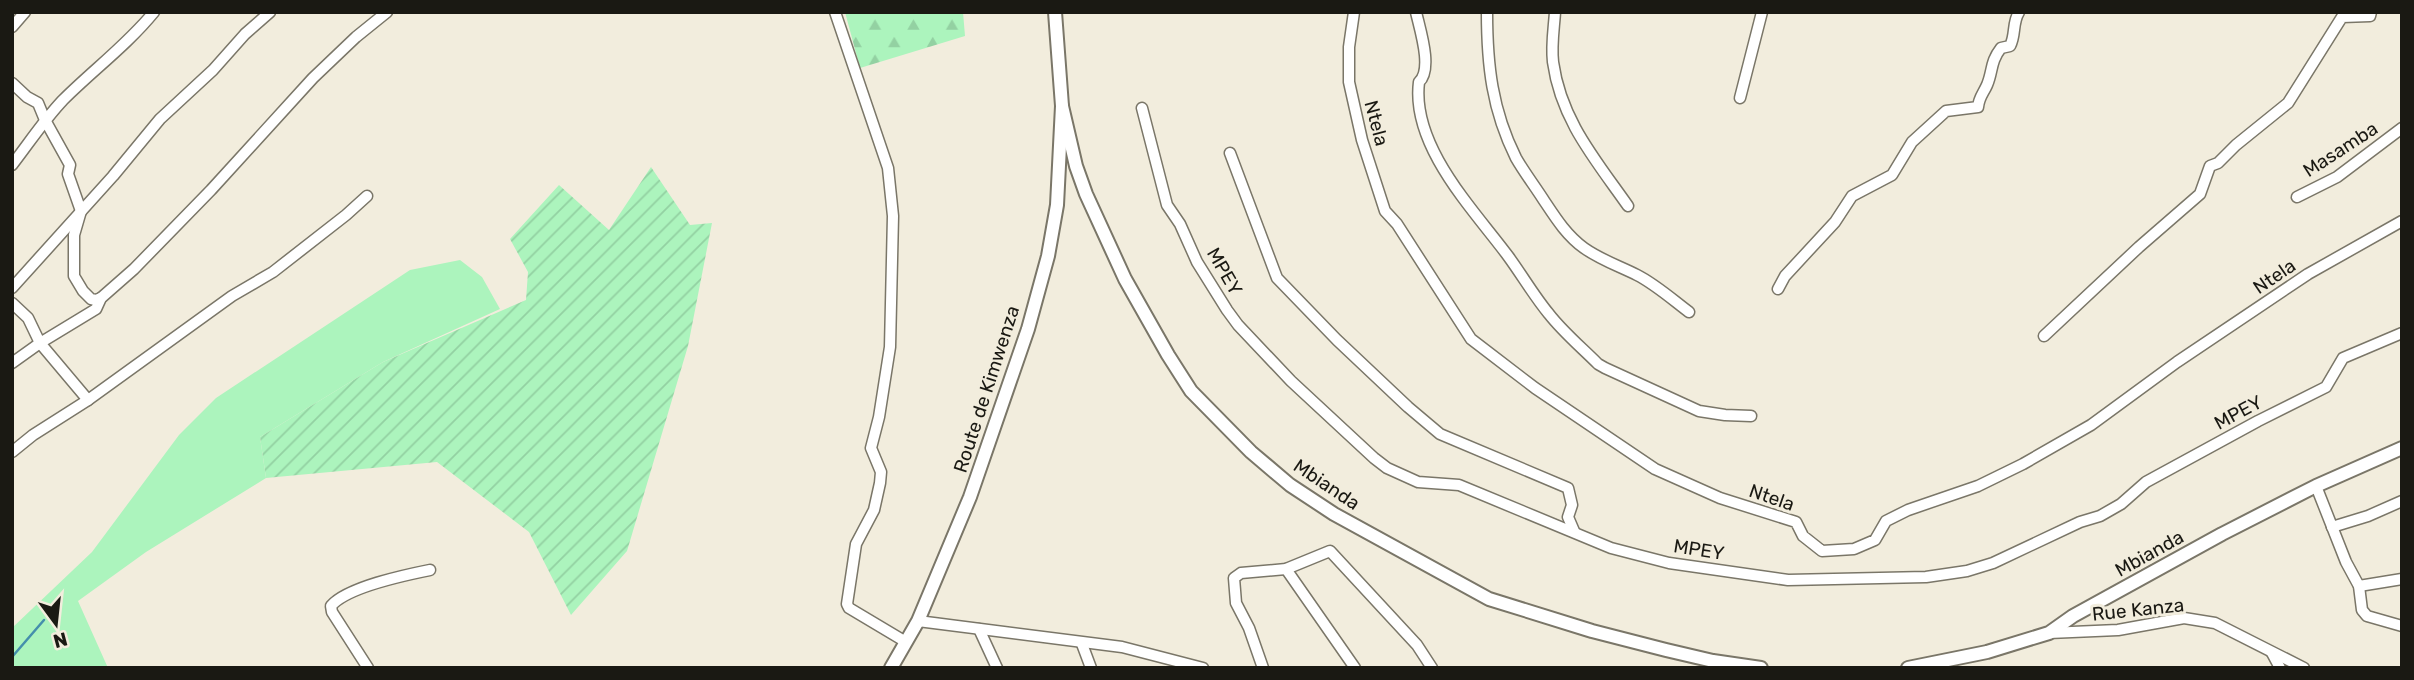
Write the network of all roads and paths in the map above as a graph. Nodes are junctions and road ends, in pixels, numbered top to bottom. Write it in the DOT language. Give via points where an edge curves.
graph roads {
  1 [pos="25,12"];
  2 [pos="154,12"];
  3 [pos="270,12"];
  4 [pos="387,12"];
  5 [pos="835,12"];
  6 [pos="1055,12"];
  7 [pos="1416,12"];
  8 [pos="1487,12"];
  9 [pos="1555,12"];
  10 [pos="1762,12"];
  11 [pos="2019,12"];
  12 [pos="2371,12"];
  13 [pos="1357,13"];
  14 [pos="12,27"];
  15 [pos="12,83"];
  16 [pos="1740,97"];
  17 [pos="1062,106"];
  18 [pos="1142,108"];
  19 [pos="45,120"];
  20 [pos="2402,128"];
  21 [pos="1230,153"];
  22 [pos="12,165"];
  23 [pos="367,196"];
  24 [pos="2297,197"];
  25 [pos="1628,206"];
  26 [pos="81,211"];
  27 [pos="2402,221"];
  28 [pos="12,288"];
  29 [pos="1778,289"];
  30 [pos="101,298"];
  31 [pos="12,303"];
  32 [pos="1689,312"];
  33 [pos="2402,333"];
  34 [pos="2044,336"];
  35 [pos="40,343"];
  36 [pos="12,363"];
  37 [pos="88,400"];
  38 [pos="1751,416"];
  39 [pos="2402,447"];
  40 [pos="12,452"];
  41 [pos="2316,486"];
  42 [pos="2402,501"];
  43 [pos="2332,527"];
  44 [pos="1574,531"];
  45 [pos="1286,569"];
  46 [pos="430,570"];
  47 [pos="2402,579"];
  48 [pos="2359,586"];
  49 [pos="918,621"];
  50 [pos="2402,626"];
  51 [pos="979,629"];
  52 [pos="2049,634"];
  53 [pos="906,642"];
  54 [pos="1082,644"];
  55 [pos="2272,652"];
  56 [pos="1178,665"];
  57 [pos="368,668"];
  58 [pos="891,668"];
  59 [pos="997,668"];
  60 [pos="1091,668"];
  61 [pos="1203,668"];
  62 [pos="1263,668"];
  63 [pos="1355,668"];
  64 [pos="1432,668"];
  65 [pos="1761,668"];
  66 [pos="1908,668"];
  67 [pos="2280,668"];
  68 [pos="2304,668"];
  1 -- 14 [label="street"];
  2 -- 19 [label="street"];
  3 -- 26 [label="street" via="160,119"];
  4 -- 30 [label="street" via="313,78 211,190"];
  5 -- 53 [label="street" via="888,169 893,216 890,347 871,448 881,472 880,483 874,510 856,544 847,604"];
  6 -- 17 [label="street"];
  7 -- 38 [label="street" via="1426,64 1419,82 1419,109 1434,151 1547,312 1605,368 1699,411"];
  8 -- 32 [label="street" via="1487,59 1499,116 1516,158 1567,234"];
  9 -- 25 [label="street" via="1553,60 1565,110"];
  10 -- 16 [label="street"];
  11 -- 29 [label="street" via="2010,47 2001,48 1992,59 1978,107 1946,111 1912,142 1892,174 1852,196"];
  12 -- 34 [label="street" via="2370,16 2342,18 2288,103 2210,166 2200,194"];
  13 -- 27 [label="street, Ntela" via="1349,47 1349,82 1385,211 1471,339 1635,457 1720,498 1796,522 1803,536 1822,551 1854,549 1875,540 1886,521 1978,486 2057,445 2308,274"];
  15 -- 19 [label="street" via="38,103"];
  17 -- 49 [label="street, Route de Kimwenza" via="1057,205 1028,329 970,497"];
  17 -- 65 [label="street, Mbianda" via="1086,194 1125,279 1168,355 1198,399 1290,485 1489,599 1666,650"];
  18 -- 44 [label="street, MPEY" via="1167,205 1197,262 1238,325 1308,399 1387,468 1418,482 1459,485"];
  19 -- 22 [label="street"];
  19 -- 26 [label="street" via="70,165 68,174"];
  20 -- 24 [label="street, Masamba" via="2337,177"];
  21 -- 44 [label="street" via="1280,282 1440,434 1568,488 1572,505 1568,517"];
  23 -- 37 [label="street" via="273,272 232,296"];
  26 -- 28 [label="street"];
  26 -- 30 [label="street" via="74,235 74,275 92,299"];
  30 -- 35 [label="street" via="91,314"];
  31 -- 35 [label="street" via="28,318"];
  33 -- 44 [label="street, MPEY" via="2343,358 2326,387 2146,482 2121,504 2005,559 1967,571 1926,577 1788,580 1669,563 1611,548"];
  35 -- 36 [label="street"];
  35 -- 37 [label="street"];
  37 -- 40 [label="street"];
  39 -- 41 [label="street, Mbianda"];
  41 -- 43 [label="street"];
  41 -- 52 [label="street, Mbianda" via="2073,616"];
  42 -- 43 [label="street"];
  43 -- 48 [label="street"];
  45 -- 62 [label="street" via="1241,573 1234,578 1236,603"];
  45 -- 63 [label="street"];
  45 -- 64 [label="street" via="1330,551 1417,645"];
  46 -- 57 [label="street" via="370,585 331,606"];
  47 -- 48 [label="street"];
  48 -- 50 [label="street" via="2367,616"];
  49 -- 51 [label="street"];
  49 -- 53 [label="street, Route de Kimwenza"];
  51 -- 54 [label="street"];
  51 -- 59 [label="street"];
  52 -- 55 [label="street, Rue Kanza" via="2118,630 2184,618 2215,622"];
  52 -- 66 [label="street, Mbianda"];
  53 -- 58 [label="street, Route de Kimwenza"];
  54 -- 56 [label="street" via="1137,650"];
  54 -- 60 [label="street"];
  55 -- 67 [label="street"];
  55 -- 68 [label="street, Rue Kanza"];
  56 -- 61 [label="street"];
}
